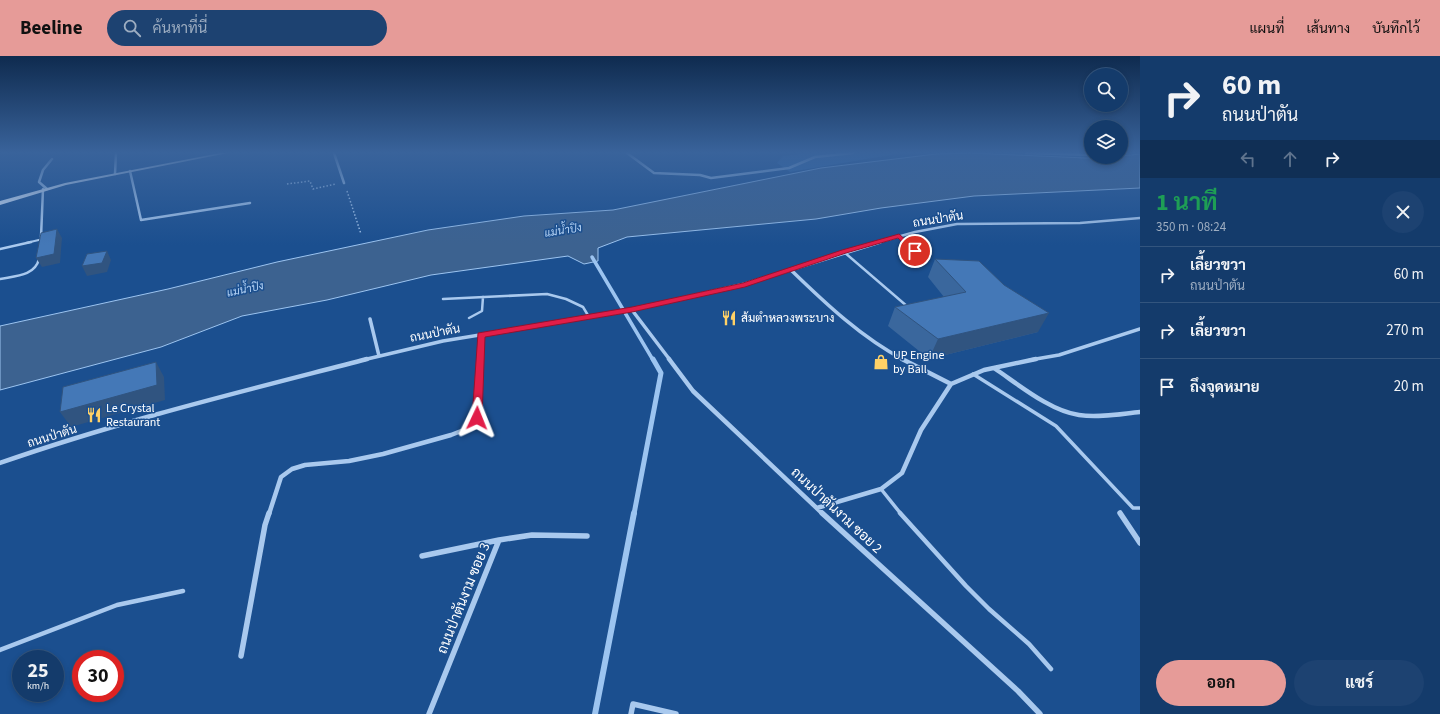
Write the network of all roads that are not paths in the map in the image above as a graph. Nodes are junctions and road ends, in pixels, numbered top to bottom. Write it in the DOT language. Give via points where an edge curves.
graph roads {
  1 [pos="40,184"];
  2 [pos="70,184"];
  3 [pos="133,184"];
  4 [pos="45,189"];
  5 [pos="0,203"];
  6 [pos="250,203"];
  7 [pos="1140,218"];
  8 [pos="899,236"];
  9 [pos="48,238"];
  10 [pos="41,239"];
  11 [pos="40,246"];
  12 [pos="0,249"];
  13 [pos="40,252"];
  14 [pos="844,252"];
  15 [pos="923,259"];
  16 [pos="791,270"];
  17 [pos="0,279"];
  18 [pos="483,297"];
  19 [pos="443,299"];
  20 [pos="632,310"];
  21 [pos="912,310"];
  22 [pos="589,317"];
  23 [pos="469,318"];
  24 [pos="370,319"];
  25 [pos="1140,329"];
  26 [pos="481,335"];
  27 [pos="379,356"];
  28 [pos="994,368"];
  29 [pos="972,374"];
  30 [pos="951,384"];
  31 [pos="1140,412"];
  32 [pos="0,463"];
  33 [pos="881,489"];
  34 [pos="816,508"];
  35 [pos="1140,508"];
  36 [pos="1120,514"];
  37 [pos="587,536"];
  38 [pos="499,540"];
  39 [pos="1140,543"];
  40 [pos="422,556"];
  41 [pos="183,591"];
  42 [pos="0,650"];
  43 [pos="241,656"];
  44 [pos="1051,669"];
  45 [pos="429,714"];
  46 [pos="631,714"];
  47 [pos="676,714"];
  48 [pos="1040,714"];
  1 -- 4 [label="street"];
  2 -- 4 [label="street"];
  3 -- 6 [label="street" via="141,220"];
  4 -- 5 [label="street"];
  4 -- 10 [label="street"];
  7 -- 8 [label="street, ถนนป่าตัน" via="1080,223 957,224"];
  8 -- 14 [label="street, ถนนป่าตัน"];
  8 -- 15 [label="street"];
  9 -- 10 [label="lane"];
  10 -- 11 [label="lane"];
  10 -- 12 [label="lane"];
  13 -- 17 [label="lane" via="39,265 35,270"];
  14 -- 16 [label="street, ถนนป่าตัน"];
  14 -- 21 [label="lane"];
  16 -- 20 [label="street, ถนนป่าตัน" via="745,284"];
  16 -- 30 [label="street" via="818,298 849,324 892,354"];
  18 -- 19 [label="lane"];
  18 -- 22 [label="lane" via="547,294 583,307"];
  18 -- 23 [label="lane" via="482,311"];
  20 -- 22 [label="street, ถนนป่าตัน"];
  20 -- 34 [label="street, ถนนป่าตันงาม ซอย 2" via="693,391"];
  22 -- 26 [label="street, ถนนป่าตัน"];
  24 -- 27 [label="street"];
  25 -- 28 [label="street" via="1059,355"];
  26 -- 27 [label="street, ถนนป่าตัน"];
  26 -- 43 [label="street" via="477,418 474,426 420,445 345,462 296,466 286,470 281,477 265,525"];
  27 -- 32 [label="street, ถนนป่าตัน" via="157,414"];
  28 -- 29 [label="street"];
  28 -- 31 [label="street" via="1042,399 1074,414"];
  29 -- 30 [label="street"];
  29 -- 35 [label="lane" via="1056,426 1133,508"];
  30 -- 33 [label="street" via="921,430 902,473"];
  33 -- 34 [label="street"];
  33 -- 44 [label="lane" via="966,586 1029,644"];
  34 -- 48 [label="street, ถนนป่าตันงาม ซอย 2" via="1018,691"];
  36 -- 39 [label="street"];
  37 -- 38 [label="street" via="528,535"];
  38 -- 40 [label="street, ถนนป่าตันงาม ซอย 3"];
  38 -- 45 [label="street, ถนนป่าตันงาม ซอย 3"];
  41 -- 42 [label="lane" via="117,605"];
  46 -- 47 [label="street" via="633,704"];
}
